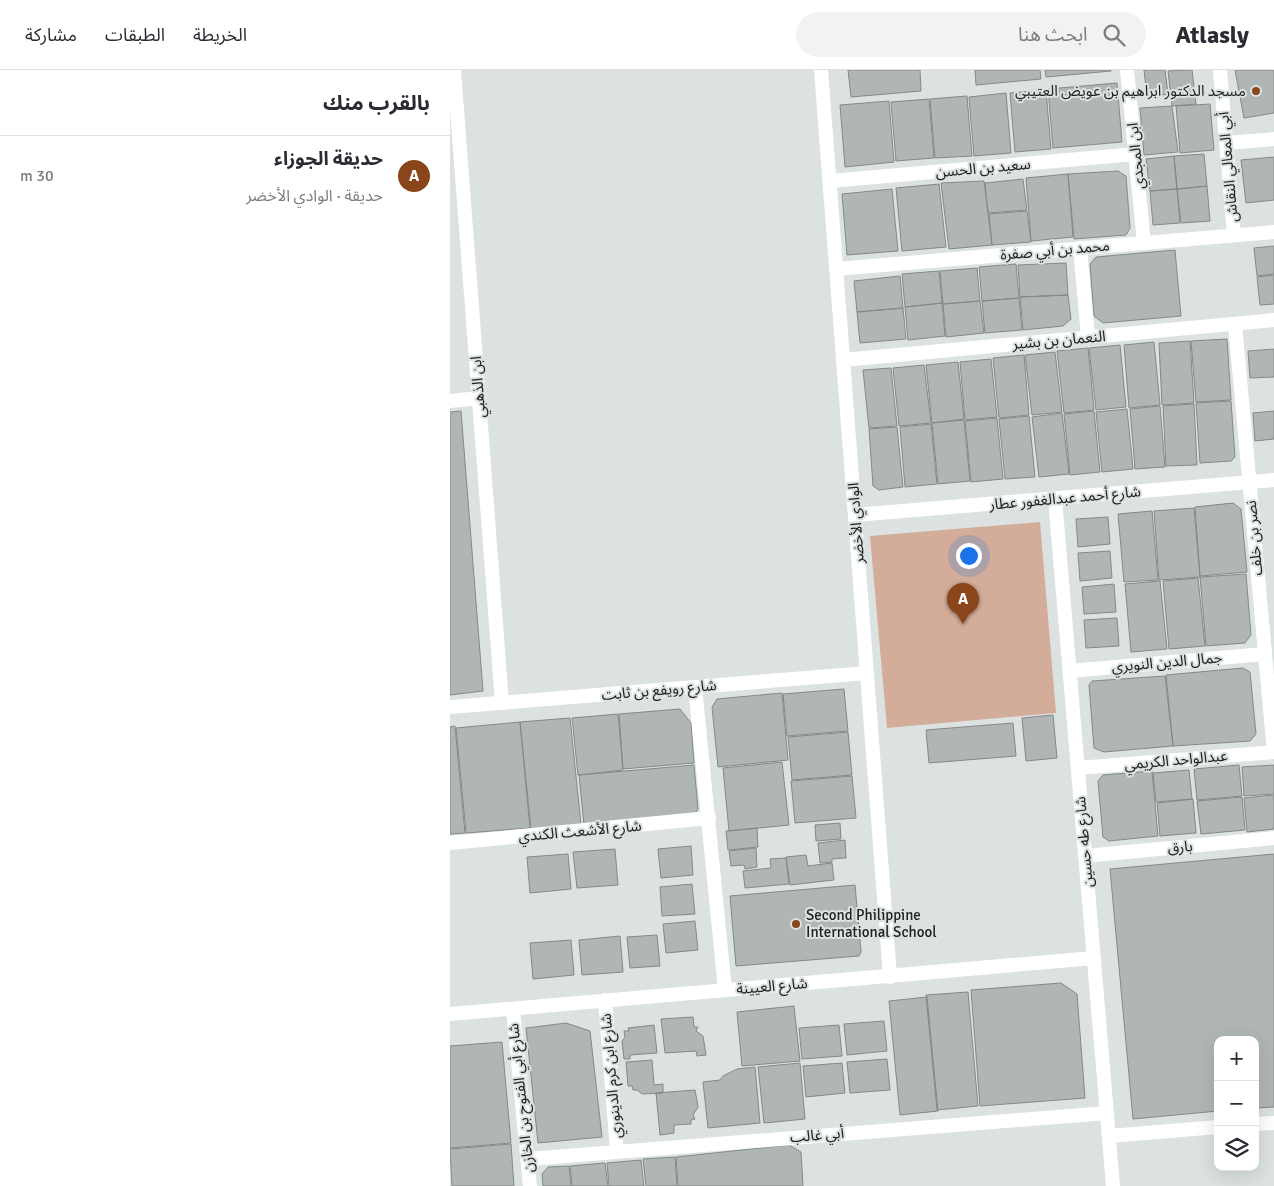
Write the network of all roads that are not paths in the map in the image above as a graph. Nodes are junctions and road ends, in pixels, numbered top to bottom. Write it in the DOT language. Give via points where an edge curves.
graph roads {
  1 [pos="454,70"];
  2 [pos="821,70"];
  3 [pos="1127,70"];
  4 [pos="1220,70"];
  5 [pos="1274,139"];
  6 [pos="1227,143"];
  7 [pos="1136,154"];
  8 [pos="830,181"];
  9 [pos="1274,232"];
  10 [pos="1234,235"];
  11 [pos="1144,243"];
  12 [pos="1080,248"];
  13 [pos="836,269"];
  14 [pos="1274,320"];
  15 [pos="1235,324"];
  16 [pos="1088,337"];
  17 [pos="843,360"];
  18 [pos="479,398"];
  19 [pos="450,401"];
  20 [pos="1274,480"];
  21 [pos="1249,483"];
  22 [pos="1055,498"];
  23 [pos="855,515"];
  24 [pos="1264,654"];
  25 [pos="1070,670"];
  26 [pos="867,673"];
  27 [pos="695,687"];
  28 [pos="502,703"];
  29 [pos="450,708"];
  30 [pos="1274,752"];
  31 [pos="1078,768"];
  32 [pos="709,818"];
  33 [pos="1274,838"];
  34 [pos="450,843"];
  35 [pos="1085,856"];
  36 [pos="1094,958"];
  37 [pos="890,977"];
  38 [pos="725,990"];
  39 [pos="605,1000"];
  40 [pos="513,1010"];
  41 [pos="450,1014"];
  42 [pos="1107,1113"];
  43 [pos="1274,1123"];
  44 [pos="1259,1124"];
  45 [pos="1214,1127"];
  46 [pos="1109,1136"];
  47 [pos="617,1151"];
  48 [pos="528,1159"];
  49 [pos="530,1186"];
  50 [pos="1113,1186"];
  1 -- 18 [label="street, ابن الذهبي"];
  2 -- 8 [label="street, الوادي الأخضر"];
  3 -- 7 [label="street, ابن المجدي"];
  4 -- 6 [label="street, أبي المعالي النقاش"];
  5 -- 6 [label="street"];
  6 -- 10 [label="street, أبي المعالي النقاش"];
  7 -- 8 [label="street, سعيد بن الحسن"];
  7 -- 11 [label="street, ابن المجدي"];
  8 -- 13 [label="street, الوادي الأخضر"];
  9 -- 10 [label="street, محمد بن أبي صفرة"];
  10 -- 11 [label="street, محمد بن أبي صفرة"];
  11 -- 12 [label="street, محمد بن أبي صفرة"];
  12 -- 13 [label="street, محمد بن أبي صفرة"];
  12 -- 16 [label="street"];
  13 -- 17 [label="street, الوادي الأخضر"];
  14 -- 15 [label="street, النعمان بن بشير"];
  15 -- 16 [label="street, النعمان بن بشير"];
  15 -- 21 [label="street, نصر بن خلف"];
  16 -- 17 [label="street, النعمان بن بشير"];
  17 -- 23 [label="street, الوادي الأخضر"];
  18 -- 19 [label="street"];
  18 -- 28 [label="street, ابن الذهبي"];
  20 -- 21 [label="street, شارع أحمد عبدالغفور عطار"];
  21 -- 22 [label="street, شارع أحمد عبدالغفور عطار"];
  21 -- 24 [label="street, نصر بن خلف"];
  22 -- 23 [label="street, شارع أحمد عبدالغفور عطار"];
  22 -- 25 [label="street, شارع طه حسين"];
  23 -- 26 [label="street, الوادي الأخضر"];
  24 -- 25 [label="street, جمال الدين النويري"];
  24 -- 30 [label="street, نصر بن خلف"];
  25 -- 31 [label="street, شارع طه حسين"];
  26 -- 27 [label="street, شارع رويفع بن ثابت"];
  26 -- 37 [label="street, الوادي الأخضر"];
  27 -- 28 [label="street, شارع رويفع بن ثابت"];
  27 -- 32 [label="street"];
  28 -- 29 [label="street, شارع رويفع بن ثابت"];
  30 -- 31 [label="street, عبدالواحد الكريمي"];
  31 -- 35 [label="street, شارع طه حسين"];
  32 -- 34 [label="street, شارع الأشعث الكندي"];
  32 -- 38 [label="street"];
  33 -- 35 [label="street, بارق"];
  35 -- 36 [label="street, شارع طه حسين"];
  36 -- 37 [label="street, شارع العيينة"];
  36 -- 42 [label="street, شارع طه حسين"];
  37 -- 38 [label="street, شارع العيينة"];
  38 -- 39 [label="street, شارع العيينة"];
  39 -- 40 [label="street, شارع العيينة"];
  39 -- 47 [label="street, شارع ابن كرم الدينوري"];
  40 -- 41 [label="street, شارع العيينة"];
  40 -- 48 [label="street, شارع أبي الفتوح بن الخازن"];
  42 -- 46 [label="street, شارع طه حسين"];
  42 -- 47 [label="street, أبي غالب"];
  43 -- 44 [label="street"];
  45 -- 46 [label="street"];
  46 -- 50 [label="street, شارع طه حسين"];
  47 -- 48 [label="street, أبي غالب"];
  48 -- 49 [label="street, شارع أبي الفتوح بن الخازن"];
}
